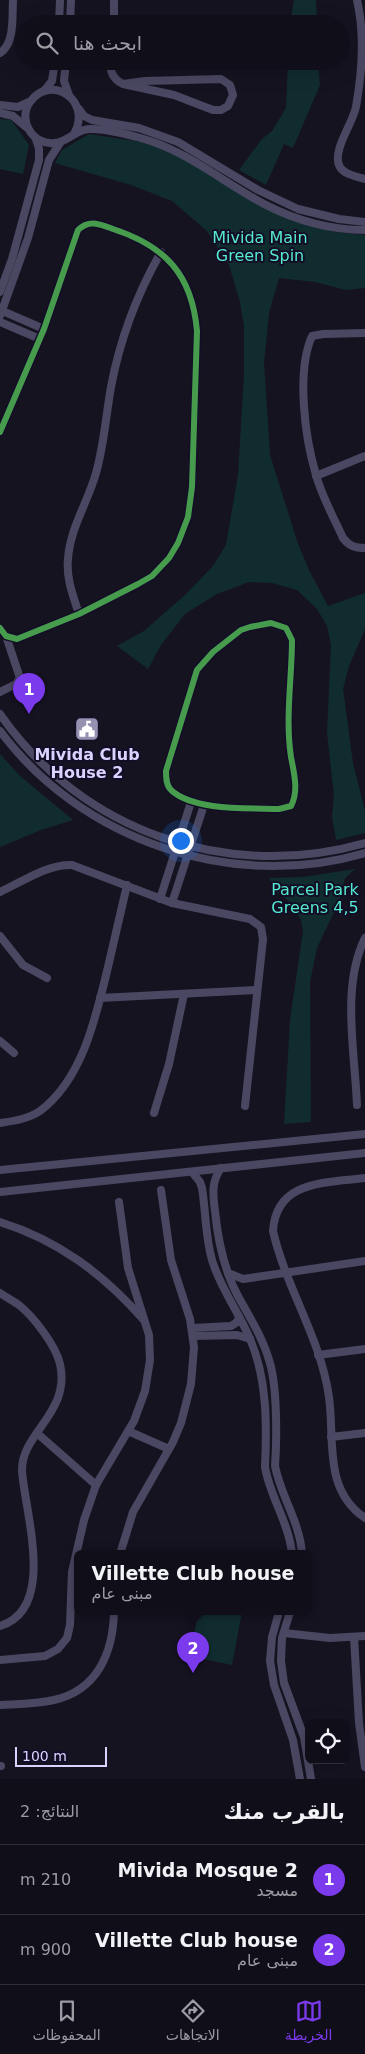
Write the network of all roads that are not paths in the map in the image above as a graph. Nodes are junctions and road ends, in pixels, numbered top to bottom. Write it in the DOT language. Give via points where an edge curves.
graph roads {
  1 [pos="13,0"];
  2 [pos="60,0"];
  3 [pos="71,0"];
  4 [pos="114,0"];
  5 [pos="357,0"];
  6 [pos="363,14"];
  7 [pos="59,15"];
  8 [pos="70,15"];
  9 [pos="114,15"];
  10 [pos="0,53"];
  11 [pos="53,70"];
  12 [pos="65,70"];
  13 [pos="111,70"];
  14 [pos="123,84"];
  15 [pos="69,96"];
  16 [pos="361,96"];
  17 [pos="34,98"];
  18 [pos="76,103"];
  19 [pos="0,105"];
  20 [pos="0,113"];
  21 [pos="74,134"];
  22 [pos="33,136"];
  23 [pos="60,143"];
  24 [pos="365,179"];
  25 [pos="365,222"];
  26 [pos="365,230"];
  27 [pos="161,252"];
  28 [pos="0,292"];
  29 [pos="1,312"];
  30 [pos="0,322"];
  31 [pos="44,328"];
  32 [pos="365,333"];
  33 [pos="40,339"];
  34 [pos="0,432"];
  35 [pos="365,456"];
  36 [pos="316,476"];
  37 [pos="365,548"];
  38 [pos="79,614"];
  39 [pos="0,628"];
  40 [pos="6,636"];
  41 [pos="0,692"];
  42 [pos="0,714"];
  43 [pos="0,731"];
  44 [pos="192,802"];
  45 [pos="204,806"];
  46 [pos="365,843"];
  47 [pos="177,847"];
  48 [pos="189,851"];
  49 [pos="365,853"];
  50 [pos="128,885"];
  51 [pos="0,892"];
  52 [pos="160,899"];
  53 [pos="172,903"];
  54 [pos="0,936"];
  55 [pos="365,938"];
  56 [pos="47,978"];
  57 [pos="257,990"];
  58 [pos="184,994"];
  59 [pos="100,998"];
  60 [pos="0,1041"];
  61 [pos="14,1053"];
  62 [pos="365,1085"];
  63 [pos="356,1086"];
  64 [pos="357,1104"];
  65 [pos="244,1106"];
  66 [pos="154,1113"];
  67 [pos="0,1123"];
  68 [pos="365,1134"];
  69 [pos="365,1153"];
  70 [pos="222,1168"];
  71 [pos="0,1170"];
  72 [pos="192,1172"];
  73 [pos="365,1178"];
  74 [pos="161,1190"];
  75 [pos="0,1192"];
  76 [pos="119,1202"];
  77 [pos="214,1205"];
  78 [pos="204,1206"];
  79 [pos="0,1222"];
  80 [pos="365,1261"];
  81 [pos="286,1272"];
  82 [pos="228,1273"];
  83 [pos="0,1293"];
  84 [pos="240,1318"];
  85 [pos="145,1322"];
  86 [pos="192,1332"];
  87 [pos="250,1339"];
  88 [pos="365,1349"];
  89 [pos="318,1355"];
  90 [pos="128,1431"];
  91 [pos="365,1433"];
  92 [pos="38,1434"];
  93 [pos="275,1437"];
  94 [pos="265,1438"];
  95 [pos="331,1438"];
  96 [pos="169,1449"];
  97 [pos="96,1485"];
  98 [pos="365,1518"];
  99 [pos="76,1550"];
  100 [pos="121,1550"];
  101 [pos="291,1550"];
  102 [pos="301,1550"];
  103 [pos="74,1561"];
  104 [pos="114,1615"];
  105 [pos="278,1615"];
  106 [pos="289,1615"];
  107 [pos="0,1626"];
  108 [pos="284,1633"];
  109 [pos="365,1636"];
  110 [pos="354,1637"];
  111 [pos="0,1660"];
  112 [pos="0,1705"];
  113 [pos="362,1722"];
  114 [pos="365,1767"];
  115 [pos="300,1779"];
  116 [pos="311,1779"];
  1 -- 10 [label="street" via="9,42"];
  2 -- 7 [label="street"];
  3 -- 8 [label="street"];
  4 -- 9 [label="street"];
  5 -- 6 [label="street"];
  6 -- 16 [label="street"];
  11 -- 17 [label="street" via="50,85"];
  12 -- 15 [label="street" via="64,86"];
  13 -- 14 [label="street" via="112,75"];
  14 -- 14 [label="street" via="174,95 213,110 225,108 234,95 230,85 221,79"];
  15 -- 17 [label="street" via="53,90"];
  15 -- 18 [label="street"];
  16 -- 24 [label="street" via="336,154 339,167 346,174"];
  17 -- 19 [label="street" via="18,107"];
  17 -- 22 [label="street" via="25,116"];
  18 -- 21 [label="street" via="80,118"];
  18 -- 25 [label="street" via="87,118 164,136 298,209"];
  20 -- 22 [label="street" via="16,118"];
  21 -- 23 [label="street"];
  21 -- 26 [label="street" via="84,129 98,129 152,142 189,158 289,215 335,228"];
  22 -- 23 [label="street" via="44,142"];
  22 -- 28 [label="street" via="40,149 39,160"];
  23 -- 29 [label="street" via="49,160 28,238"];
  27 -- 31 [label="street" via="138,238 100,224 88,223 81,227 74,237"];
  27 -- 38 [label="street" via="140,292 122,340 96,473 70,542 68,578"];
  27 -- 38 [label="street" via="181,278 196,321 198,344 188,517 178,543 158,570"];
  29 -- 31 [label="street"];
  30 -- 33 [label="street"];
  31 -- 33 [label="street"];
  32 -- 36 [label="street" via="312,336 307,349 303,373 306,430"];
  33 -- 34 [label="street"];
  35 -- 36 [label="street"];
  36 -- 37 [label="street" via="343,538 354,547"];
  38 -- 40 [label="street" via="17,638"];
  39 -- 40 [label="street"];
  40 -- 41 [label="street" via="20,678 16,684"];
  42 -- 47 [label="street" via="40,762 78,794 124,822"];
  43 -- 47 [label="street" via="33,770 94,817 129,835"];
  44 -- 45 [label="street"];
  44 -- 45 [label="street" via="170,789 166,771 197,670 213,652 241,630 271,623 286,628 292,640 288,737 296,790 294,799 290,806 279,809"];
  44 -- 47 [label="street"];
  45 -- 48 [label="street"];
  46 -- 48 [label="street" via="321,853 275,856"];
  47 -- 48 [label="street"];
  47 -- 52 [label="street"];
  48 -- 49 [label="street" via="234,864 280,866 330,862"];
  48 -- 53 [label="street"];
  50 -- 51 [label="street" via="80,867 64,865 50,868"];
  50 -- 52 [label="street"];
  50 -- 59 [label="street"];
  52 -- 53 [label="street"];
  53 -- 57 [label="street" via="250,919 260,927 263,939"];
  54 -- 56 [label="street" via="23,965"];
  55 -- 63 [label="street" via="352,986"];
  57 -- 58 [label="street"];
  57 -- 65 [label="street"];
  58 -- 59 [label="street"];
  58 -- 66 [label="street" via="169,1064"];
  59 -- 67 [label="street" via="94,1025 74,1069 55,1096 39,1111 17,1121"];
  60 -- 61 [label="street"];
  62 -- 63 [label="street"];
  63 -- 64 [label="street"];
  68 -- 71 [label="street"];
  69 -- 70 [label="street"];
  70 -- 72 [label="street"];
  70 -- 77 [label="street" via="214,1180"];
  72 -- 75 [label="street"];
  72 -- 78 [label="street" via="202,1188"];
  73 -- 81 [label="street" via="309,1185 284,1201 274,1221 273,1231"];
  74 -- 86 [label="street" via="171,1260 188,1308"];
  76 -- 85 [label="street" via="128,1268"];
  77 -- 78 [label="street"];
  77 -- 82 [label="street" via="217,1233"];
  78 -- 84 [label="street" via="211,1258 219,1281"];
  79 -- 85 [label="street" via="54,1244 88,1266"];
  80 -- 81 [label="street"];
  81 -- 82 [label="street" via="243,1278"];
  81 -- 89 [label="street"];
  82 -- 93 [label="street" via="260,1334 270,1362"];
  83 -- 92 [label="street" via="20,1306 53,1346 60,1363 62,1382 58,1400"];
  84 -- 86 [label="street" via="231,1326"];
  84 -- 87 [label="street"];
  85 -- 90 [label="street" via="150,1347 148,1376 140,1407"];
  86 -- 87 [label="street"];
  86 -- 96 [label="street" via="190,1390 181,1423"];
  87 -- 94 [label="street" via="262,1377"];
  88 -- 89 [label="street"];
  89 -- 95 [label="street" via="329,1396"];
  90 -- 96 [label="street"];
  90 -- 97 [label="street"];
  91 -- 95 [label="street"];
  92 -- 97 [label="street"];
  92 -- 107 [label="street" via="25,1454 22,1470 32,1531 33,1574 28,1604 15,1619"];
  93 -- 94 [label="street"];
  93 -- 102 [label="street" via="275,1466 297,1525"];
  94 -- 101 [label="street" via="267,1481 287,1528"];
  95 -- 98 [label="street" via="336,1481 355,1511"];
  96 -- 100 [label="street" via="133,1512"];
  97 -- 99 [label="street"];
  103 -- 111 [label="street" via="67,1638 58,1649 45,1656"];
  104 -- 112 [label="street" via="110,1647 105,1659 80,1688 56,1700"];
  105 -- 115 [label="street" via="270,1661 274,1685 293,1740"];
  106 -- 108 [label="street"];
  108 -- 110 [label="street"];
  108 -- 116 [label="street" via="281,1661 284,1683 304,1737"];
  109 -- 110 [label="street"];
  110 -- 113 [label="street"];
  113 -- 114 [label="street"];
}
